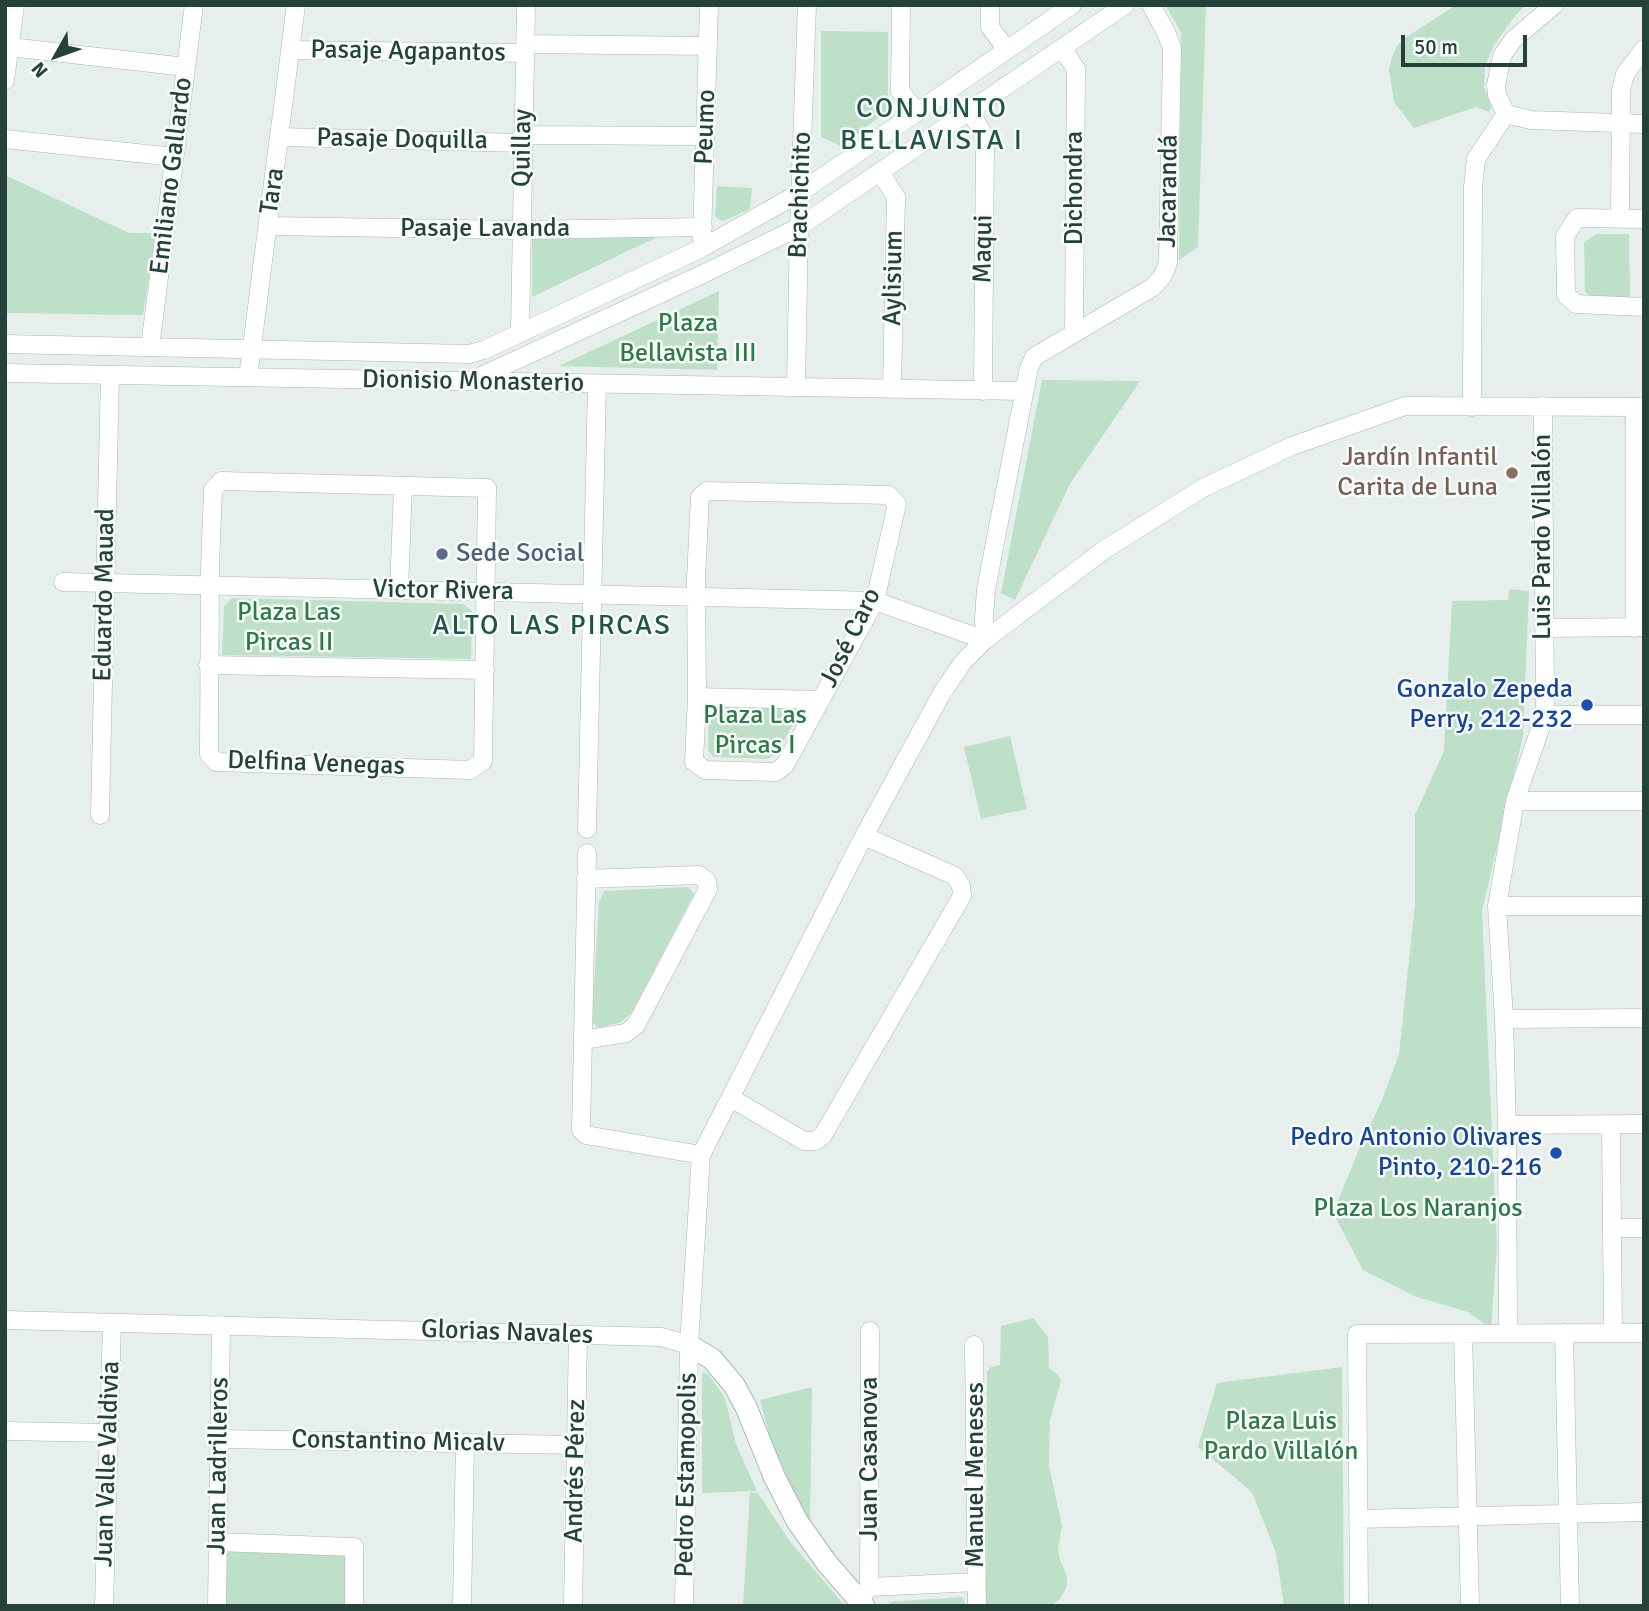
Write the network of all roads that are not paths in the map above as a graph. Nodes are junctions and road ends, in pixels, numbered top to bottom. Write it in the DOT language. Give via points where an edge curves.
graph roads {
  1 [pos="15,5"];
  2 [pos="194,5"];
  3 [pos="296,5"];
  4 [pos="526,5"];
  5 [pos="709,5"];
  6 [pos="807,5"];
  7 [pos="901,5"];
  8 [pos="990,5"];
  9 [pos="1073,5"];
  10 [pos="1125,5"];
  11 [pos="1151,5"];
  12 [pos="1554,5"];
  13 [pos="708,46"];
  14 [pos="10,47"];
  15 [pos="1062,48"];
  16 [pos="525,49"];
  17 [pos="1644,49"];
  18 [pos="291,50"];
  19 [pos="1007,50"];
  20 [pos="186,67"];
  21 [pos="5,80"];
  22 [pos="970,111"];
  23 [pos="917,112"];
  24 [pos="1506,114"];
  25 [pos="1621,124"];
  26 [pos="1644,124"];
  27 [pos="705,136"];
  28 [pos="280,137"];
  29 [pos="5,139"];
  30 [pos="523,139"];
  31 [pos="174,157"];
  32 [pos="880,172"];
  33 [pos="801,192"];
  34 [pos="1620,219"];
  35 [pos="1644,219"];
  36 [pos="268,226"];
  37 [pos="703,227"];
  38 [pos="799,227"];
  39 [pos="522,230"];
  40 [pos="702,248"];
  41 [pos="1644,307"];
  42 [pos="520,332"];
  43 [pos="1074,332"];
  44 [pos="5,344"];
  45 [pos="150,347"];
  46 [pos="251,349"];
  47 [pos="5,373"];
  48 [pos="110,375"];
  49 [pos="248,377"];
  50 [pos="472,380"];
  51 [pos="597,384"];
  52 [pos="796,386"];
  53 [pos="892,389"];
  54 [pos="983,391"];
  55 [pos="1024,391"];
  56 [pos="1543,405"];
  57 [pos="1472,407"];
  58 [pos="1639,407"];
  59 [pos="403,486"];
  60 [pos="63,582"];
  61 [pos="106,583"];
  62 [pos="210,586"];
  63 [pos="399,589"];
  64 [pos="487,592"];
  65 [pos="592,594"];
  66 [pos="697,597"];
  67 [pos="875,601"];
  68 [pos="1544,628"];
  69 [pos="1639,628"];
  70 [pos="985,640"];
  71 [pos="208,665"];
  72 [pos="485,670"];
  73 [pos="697,697"];
  74 [pos="821,700"];
  75 [pos="1545,715"];
  76 [pos="1644,715"];
  77 [pos="1515,801"];
  78 [pos="1644,801"];
  79 [pos="100,815"];
  80 [pos="587,829"];
  81 [pos="864,836"];
  82 [pos="587,853"];
  83 [pos="586,879"];
  84 [pos="1497,906"];
  85 [pos="1644,906"];
  86 [pos="1644,1018"];
  87 [pos="1504,1019"];
  88 [pos="583,1040"];
  89 [pos="731,1098"];
  90 [pos="1611,1124"];
  91 [pos="1644,1124"];
  92 [pos="1507,1125"];
  93 [pos="702,1155"];
  94 [pos="1612,1228"];
  95 [pos="1644,1228"];
  96 [pos="5,1320"];
  97 [pos="112,1323"];
  98 [pos="221,1325"];
  99 [pos="870,1331"];
  100 [pos="1508,1333"];
  101 [pos="1563,1333"];
  102 [pos="1613,1333"];
  103 [pos="1644,1333"];
  104 [pos="1463,1334"];
  105 [pos="578,1335"];
  106 [pos="689,1345"];
  107 [pos="974,1345"];
  108 [pos="5,1431"];
  109 [pos="108,1433"];
  110 [pos="219,1439"];
  111 [pos="465,1444"];
  112 [pos="577,1445"];
  113 [pos="1644,1513"];
  114 [pos="1567,1514"];
  115 [pos="1468,1516"];
  116 [pos="1358,1519"];
  117 [pos="218,1542"];
  118 [pos="976,1582"];
  119 [pos="864,1598"];
  120 [pos="104,1606"];
  121 [pos="216,1606"];
  122 [pos="354,1606"];
  123 [pos="462,1606"];
  124 [pos="573,1606"];
  125 [pos="684,1606"];
  126 [pos="977,1606"];
  127 [pos="1359,1606"];
  128 [pos="1470,1606"];
  129 [pos="1570,1606"];
  1 -- 14 [label="street"];
  2 -- 20 [label="street, Emiliano Gallardo"];
  3 -- 18 [label="street, Tara"];
  4 -- 16 [label="street, Quillay"];
  5 -- 13 [label="street, Peumo"];
  6 -- 33 [label="street, Brachichito"];
  7 -- 23 [label="street" via="900,91"];
  8 -- 19 [label="street" via="990,27"];
  9 -- 19 [label="street, Dionisio Monasterio"];
  10 -- 15 [label="street"];
  11 -- 43 [label="street, Jacarandá" via="1171,48 1168,264 1153,287"];
  12 -- 24 [label="street" via="1513,40 1502,56 1496,85"];
  13 -- 16 [label="street, Pasaje Agapantos"];
  13 -- 27 [label="street, Peumo"];
  14 -- 20 [label="street"];
  14 -- 21 [label="street"];
  15 -- 22 [label="street"];
  15 -- 43 [label="street, Dichondra" via="1076,69"];
  16 -- 18 [label="street, Pasaje Agapantos"];
  16 -- 30 [label="street, Quillay"];
  17 -- 25 [label="street" via="1625,74"];
  18 -- 28 [label="street, Tara"];
  19 -- 23 [label="street, Dionisio Monasterio"];
  20 -- 31 [label="street, Emiliano Gallardo"];
  22 -- 32 [label="street"];
  22 -- 54 [label="street, Maqui" via="985,137"];
  23 -- 33 [label="street, Dionisio Monasterio"];
  24 -- 25 [label="street" via="1531,120"];
  24 -- 57 [label="street" via="1476,159 1472,187"];
  25 -- 26 [label="street"];
  25 -- 34 [label="street"];
  27 -- 30 [label="street, Pasaje Doquilla"];
  27 -- 37 [label="street, Peumo"];
  28 -- 30 [label="street, Pasaje Doquilla"];
  28 -- 36 [label="street, Tara"];
  29 -- 31 [label="street"];
  30 -- 39 [label="street, Quillay"];
  31 -- 45 [label="street, Emiliano Gallardo"];
  32 -- 38 [label="street"];
  32 -- 53 [label="street, Aylisium" via="896,197"];
  33 -- 38 [label="street, Brachichito"];
  33 -- 40 [label="street, Dionisio Monasterio"];
  34 -- 35 [label="street"];
  34 -- 41 [label="street" via="1577,218 1565,236 1566,295 1576,304"];
  36 -- 39 [label="street, Pasaje Lavanda"];
  36 -- 46 [label="street, Tara"];
  37 -- 39 [label="street, Pasaje Lavanda"];
  37 -- 40 [label="street, Peumo"];
  38 -- 50 [label="street"];
  38 -- 52 [label="street, Brachichito"];
  39 -- 42 [label="street, Quillay"];
  40 -- 42 [label="street, Dionisio Monasterio"];
  42 -- 46 [label="street, Dionisio Monasterio" via="469,354"];
  43 -- 55 [label="street, Jacarandá" via="1034,357"];
  44 -- 45 [label="street, Dionisio Monasterio"];
  45 -- 46 [label="street, Dionisio Monasterio"];
  46 -- 49 [label="street, Tara"];
  47 -- 48 [label="street, Dionisio Monasterio"];
  48 -- 49 [label="street, Dionisio Monasterio"];
  48 -- 61 [label="street, Eduardo Mauad"];
  49 -- 50 [label="street, Dionisio Monasterio"];
  50 -- 51 [label="street, Dionisio Monasterio"];
  51 -- 52 [label="street, Dionisio Monasterio"];
  51 -- 65 [label="street"];
  52 -- 53 [label="street, Dionisio Monasterio"];
  53 -- 54 [label="street, Dionisio Monasterio"];
  54 -- 55 [label="street, Dionisio Monasterio"];
  55 -- 70 [label="street" via="986,589"];
  56 -- 57 [label="street"];
  56 -- 58 [label="street"];
  56 -- 68 [label="street, Luis Pardo Villalón"];
  57 -- 70 [label="street" via="1405,406 1384,412 1292,446 1203,488 1104,550"];
  58 -- 69 [label="street"];
  59 -- 62 [label="street, Delfina Venegas" via="221,481 213,490"];
  59 -- 63 [label="street"];
  59 -- 64 [label="street, Delfina Venegas" via="487,488"];
  60 -- 61 [label="street, Victor Rivera"];
  61 -- 62 [label="street, Victor Rivera"];
  61 -- 79 [label="street, Eduardo Mauad"];
  62 -- 63 [label="street, Victor Rivera"];
  62 -- 71 [label="street, Delfina Venegas"];
  63 -- 64 [label="street, Victor Rivera"];
  64 -- 65 [label="street, Victor Rivera"];
  64 -- 72 [label="street, Delfina Venegas"];
  65 -- 66 [label="street, Victor Rivera"];
  65 -- 80 [label="street"];
  66 -- 67 [label="street, Victor Rivera"];
  66 -- 67 [label="street, José Caro" via="700,497 707,491 889,495 897,504"];
  66 -- 73 [label="street, José Caro"];
  67 -- 70 [label="street, Victor Rivera"];
  67 -- 74 [label="street, José Caro"];
  68 -- 69 [label="street"];
  68 -- 75 [label="street, Luis Pardo Villalón"];
  70 -- 81 [label="street" via="942,692"];
  71 -- 72 [label="street"];
  71 -- 72 [label="street, Delfina Venegas" via="209,754 216,762 470,770 483,761"];
  73 -- 74 [label="street"];
  73 -- 74 [label="street, José Caro" via="694,762 705,770 776,772 785,765"];
  75 -- 76 [label="street"];
  75 -- 77 [label="street, Luis Pardo Villalón"];
  77 -- 78 [label="street"];
  77 -- 84 [label="street, Luis Pardo Villalón"];
  81 -- 89 [label="street"];
  81 -- 89 [label="street" via="955,876 962,896 822,1135 804,1141"];
  82 -- 83 [label="street"];
  83 -- 88 [label="street"];
  83 -- 88 [label="street" via="699,875 708,889 636,1025 626,1033"];
  84 -- 85 [label="street"];
  84 -- 87 [label="street, Luis Pardo Villalón"];
  86 -- 87 [label="street"];
  87 -- 92 [label="street, Luis Pardo Villalón"];
  88 -- 93 [label="street" via="581,1130 586,1135"];
  89 -- 93 [label="street"];
  90 -- 91 [label="street"];
  90 -- 92 [label="street"];
  90 -- 94 [label="street"];
  92 -- 100 [label="street, Luis Pardo Villalón"];
  93 -- 106 [label="street, Pedro Estamopolis"];
  94 -- 95 [label="street"];
  94 -- 102 [label="street"];
  96 -- 97 [label="street, Glorias Navales"];
  97 -- 98 [label="street, Glorias Navales"];
  97 -- 109 [label="street, Juan Valle Valdivia"];
  98 -- 105 [label="street, Glorias Navales"];
  98 -- 110 [label="street, Juan Ladrilleros"];
  99 -- 119 [label="street, Juan Casanova"];
  100 -- 101 [label="street"];
  100 -- 104 [label="street"];
  101 -- 102 [label="street"];
  101 -- 114 [label="street"];
  102 -- 103 [label="street"];
  104 -- 115 [label="street"];
  104 -- 116 [label="street" via="1357,1334"];
  105 -- 106 [label="street, Glorias Navales" via="661,1338"];
  105 -- 112 [label="street, Andrés Pérez"];
  106 -- 119 [label="street, Glorias Navales" via="712,1359 734,1385 797,1521 826,1562"];
  106 -- 125 [label="street, Pedro Estamopolis"];
  107 -- 118 [label="street, Manuel Meneses"];
  108 -- 109 [label="street"];
  109 -- 120 [label="street, Juan Valle Valdivia"];
  110 -- 111 [label="street, Constantino Micalv"];
  110 -- 117 [label="street, Juan Ladrilleros"];
  111 -- 112 [label="street, Constantino Micalv"];
  111 -- 123 [label="street"];
  112 -- 124 [label="street, Andrés Pérez"];
  113 -- 114 [label="street"];
  114 -- 115 [label="street"];
  114 -- 129 [label="street"];
  115 -- 116 [label="street"];
  115 -- 128 [label="street"];
  116 -- 127 [label="street"];
  117 -- 121 [label="street, Juan Ladrilleros"];
  117 -- 122 [label="street" via="354,1547"];
  118 -- 119 [label="street"];
  118 -- 126 [label="street, Manuel Meneses"];
}
